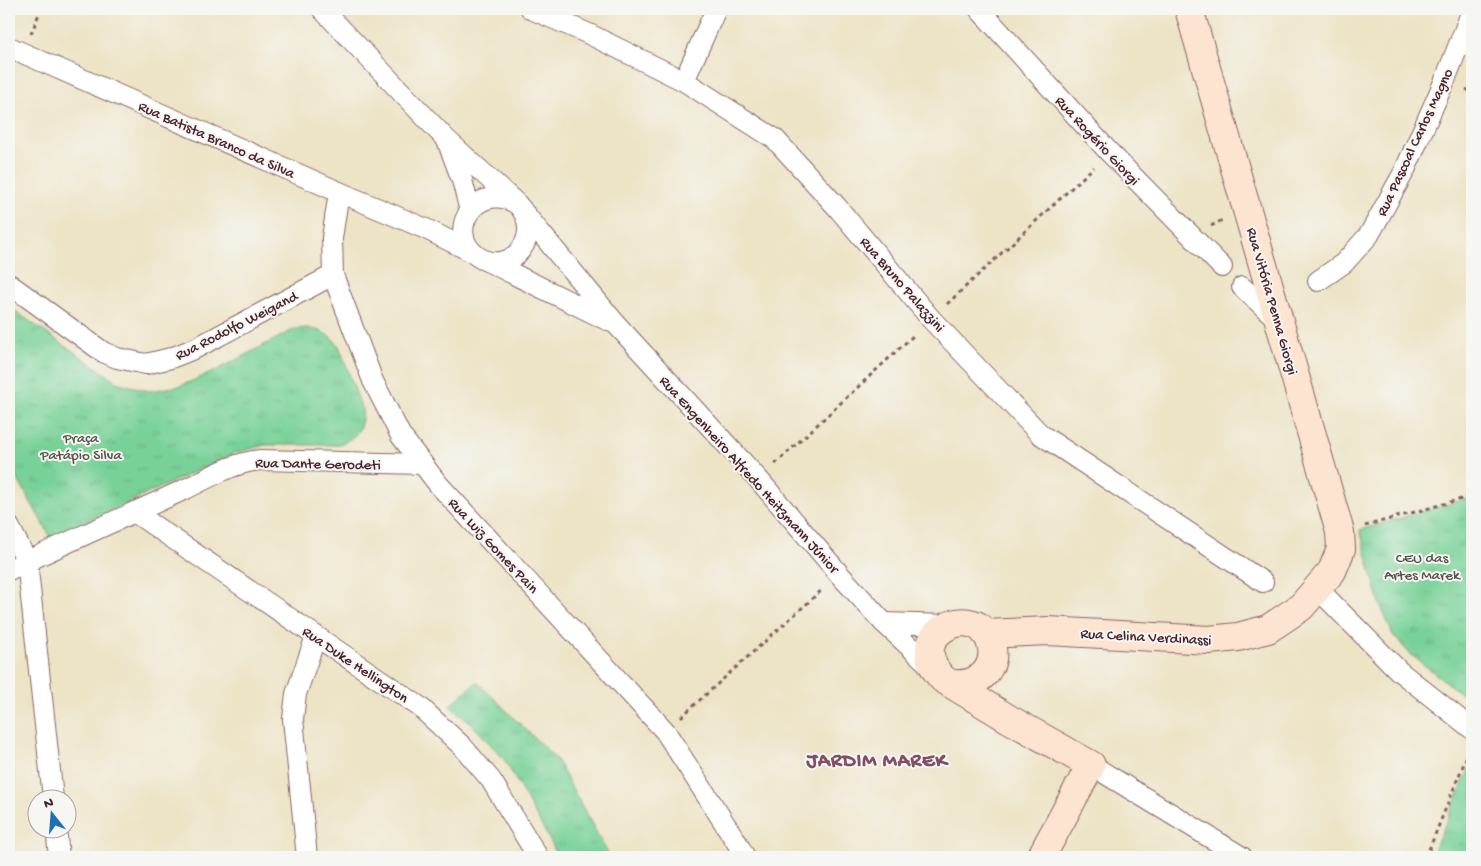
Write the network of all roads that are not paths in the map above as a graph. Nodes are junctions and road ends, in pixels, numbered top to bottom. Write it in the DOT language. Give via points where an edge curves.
graph roads {
  1 [pos="324,9"];
  2 [pos="531,9"];
  3 [pos="716,9"];
  4 [pos="979,9"];
  5 [pos="1189,9"];
  6 [pos="1472,11"];
  7 [pos="9,47"];
  8 [pos="684,81"];
  9 [pos="446,139"];
  10 [pos="339,192"];
  11 [pos="521,209"];
  12 [pos="470,211"];
  13 [pos="426,229"];
  14 [pos="464,230"];
  15 [pos="478,256"];
  16 [pos="1222,267"];
  17 [pos="333,275"];
  18 [pos="1318,281"];
  19 [pos="9,284"];
  20 [pos="1242,287"];
  21 [pos="1279,321"];
  22 [pos="616,324"];
  23 [pos="423,464"];
  24 [pos="134,512"];
  25 [pos="9,526"];
  26 [pos="27,561"];
  27 [pos="9,570"];
  28 [pos="1263,582"];
  29 [pos="1318,588"];
  30 [pos="884,623"];
  31 [pos="948,624"];
  32 [pos="316,636"];
  33 [pos="989,641"];
  34 [pos="985,674"];
  35 [pos="944,678"];
  36 [pos="1009,719"];
  37 [pos="1472,729"];
  38 [pos="1091,765"];
  39 [pos="52,788"];
  40 [pos="57,838"];
  41 [pos="59,857"];
  42 [pos="307,857"];
  43 [pos="538,857"];
  44 [pos="745,857"];
  45 [pos="1041,857"];
  46 [pos="1242,857"];
  1 -- 9 [label="street, Rua Engenheiro Alfredo Heitzmann Júnior"];
  2 -- 8 [label="street, Rua Bruno Palazzini"];
  3 -- 8 [label="street"];
  4 -- 16 [label="street, Rua Rogério Giorgi" via="1109,152"];
  5 -- 21 [label="street, Rua Vitória Penna Giorgi"];
  6 -- 18 [label="street, Rua Pascoal Carlos Magno" via="1404,172 1369,235 1344,263"];
  7 -- 10 [label="street, Rua Batista Branco da Silva"];
  8 -- 28 [label="street, Rua Bruno Palazzini" via="775,139 837,206 931,318 1040,434"];
  9 -- 11 [label="street, Rua Engenheiro Alfredo Heitzmann Júnior"];
  9 -- 12 [label="street, Rua Engenheiro Alfredo Heitzmann Júnior"];
  10 -- 13 [label="street, Rua Batista Branco da Silva"];
  10 -- 17 [label="street, Rua Luiz Gomes Pain" via="332,238"];
  11 -- 12 [label="street" via="503,198 488,198 474,205"];
  11 -- 15 [label="street" via="527,220 528,233 520,251 503,261 490,261"];
  11 -- 22 [label="street, Rua Engenheiro Alfredo Heitzmann Júnior"];
  12 -- 14 [label="street"];
  13 -- 14 [label="street, Rua Batista Branco da Silva"];
  13 -- 15 [label="street, Rua Batista Branco da Silva"];
  14 -- 15 [label="street" via="465,239"];
  15 -- 22 [label="street, Rua Engenheiro Alfredo Heitzmann Júnior"];
  17 -- 19 [label="street, Rua Rodolfo Weigand" via="196,348 146,364 104,352"];
  17 -- 23 [label="street, Rua Luiz Gomes Pain" via="373,381 401,436"];
  20 -- 21 [label="street"];
  21 -- 29 [label="street, Rua Vitória Penna Giorgi" via="1340,532 1341,549 1332,571"];
  22 -- 30 [label="street, Rua Engenheiro Alfredo Heitzmann Júnior"];
  23 -- 24 [label="street, Rua Dante Gerodeti" via="243,462"];
  23 -- 44 [label="street, Rua Luiz Gomes Pain" via="666,731"];
  24 -- 26 [label="street, Rua Dante Gerodeti"];
  24 -- 32 [label="street, Rua Duke Hellington"];
  25 -- 26 [label="street"];
  26 -- 27 [label="street, Rua Dante Gerodeti"];
  26 -- 39 [label="street"];
  29 -- 33 [label="street, Rua Celina Verdinassi" via="1301,607 1268,629 1238,637 1209,640 1048,631"];
  29 -- 37 [label="street" via="1399,671"];
  30 -- 31 [label="street"];
  30 -- 35 [label="street, Rua Engenheiro Alfredo Heitzmann Júnior"];
  31 -- 33 [label="street" via="973,624"];
  31 -- 35 [label="street" via="934,637 930,655 932,665"];
  32 -- 42 [label="street" via="296,694 293,719"];
  32 -- 43 [label="street, Rua Duke Hellington" via="420,707 463,747 491,780"];
  33 -- 34 [label="street" via="993,657"];
  34 -- 35 [label="street" via="978,680 960,685"];
  34 -- 36 [label="street, Rua Engenheiro Alfredo Heitzmann Júnior" via="987,700"];
  35 -- 36 [label="street, Rua Engenheiro Alfredo Heitzmann Júnior"];
  36 -- 38 [label="street, Rua Engenheiro Alfredo Heitzmann Júnior"];
  38 -- 45 [label="street"];
  38 -- 46 [label="street, Rua Engenheiro Alfredo Heitzmann Júnior"];
  40 -- 41 [label="street"];
}
